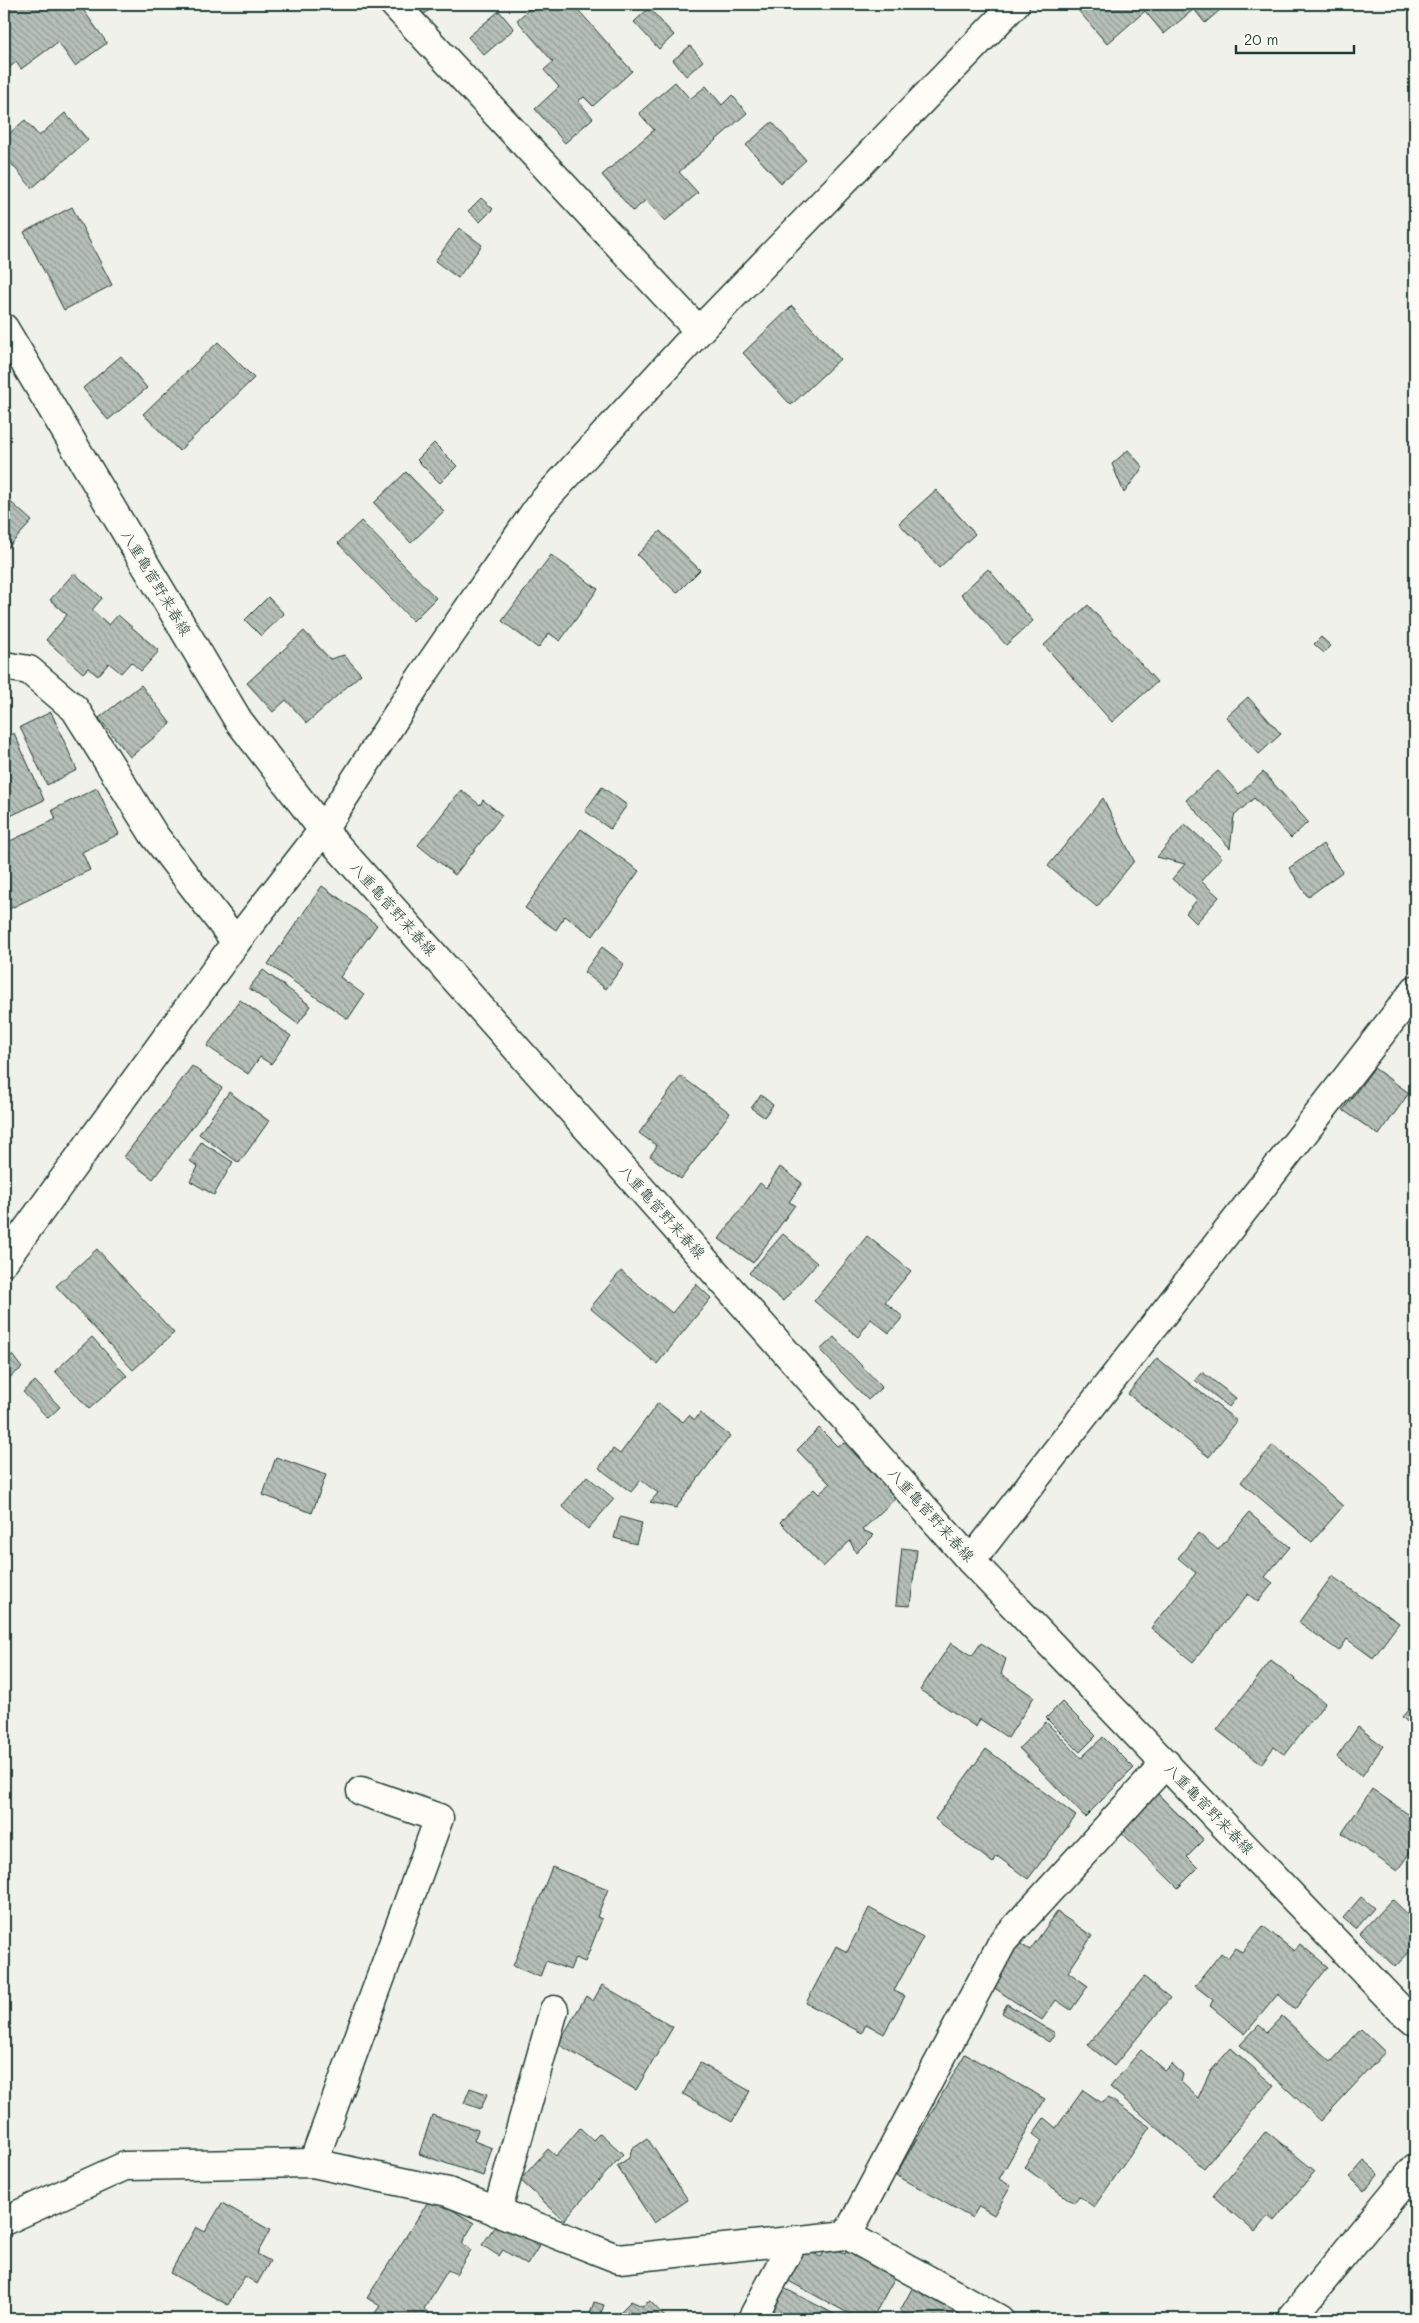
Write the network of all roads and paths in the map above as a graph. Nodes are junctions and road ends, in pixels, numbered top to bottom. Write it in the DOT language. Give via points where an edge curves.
graph roads {
  1 [pos="394,4"];
  2 [pos="1015,4"];
  3 [pos="4,328"];
  4 [pos="699,331"];
  5 [pos="4,666"];
  6 [pos="323,830"];
  7 [pos="236,942"];
  8 [pos="1415,990"];
  9 [pos="4,1261"];
  10 [pos="972,1561"];
  11 [pos="1166,1763"];
  12 [pos="361,1791"];
  13 [pos="554,2010"];
  14 [pos="1415,2022"];
  15 [pos="313,2163"];
  16 [pos="1415,2168"];
  17 [pos="498,2212"];
  18 [pos="4,2221"];
  19 [pos="847,2235"];
  20 [pos="794,2240"];
  21 [pos="982,2315"];
  22 [pos="752,2319"];
  23 [pos="1291,2319"];
  1 -- 4 [label="street"];
  2 -- 4 [label="street"];
  3 -- 6 [label="street, 八重亀菅野来春線" via="238,720"];
  4 -- 6 [label="street" via="539,506 420,679"];
  5 -- 7 [label="street" via="29,670 75,709 154,835"];
  6 -- 7 [label="street"];
  6 -- 10 [label="street, 八重亀菅野来春線"];
  7 -- 9 [label="street"];
  8 -- 10 [label="street"];
  10 -- 11 [label="street, 八重亀菅野来春線"];
  11 -- 14 [label="street, 八重亀菅野来春線"];
  11 -- 19 [label="street" via="1003,1941"];
  12 -- 15 [label="street" via="439,1818"];
  13 -- 17 [label="street"];
  15 -- 17 [label="street" via="448,2192"];
  15 -- 18 [label="street" via="125,2166"];
  16 -- 23 [label="street"];
  17 -- 20 [label="street" via="619,2259"];
  19 -- 20 [label="street"];
  19 -- 21 [label="street"];
  20 -- 22 [label="street"];
}
